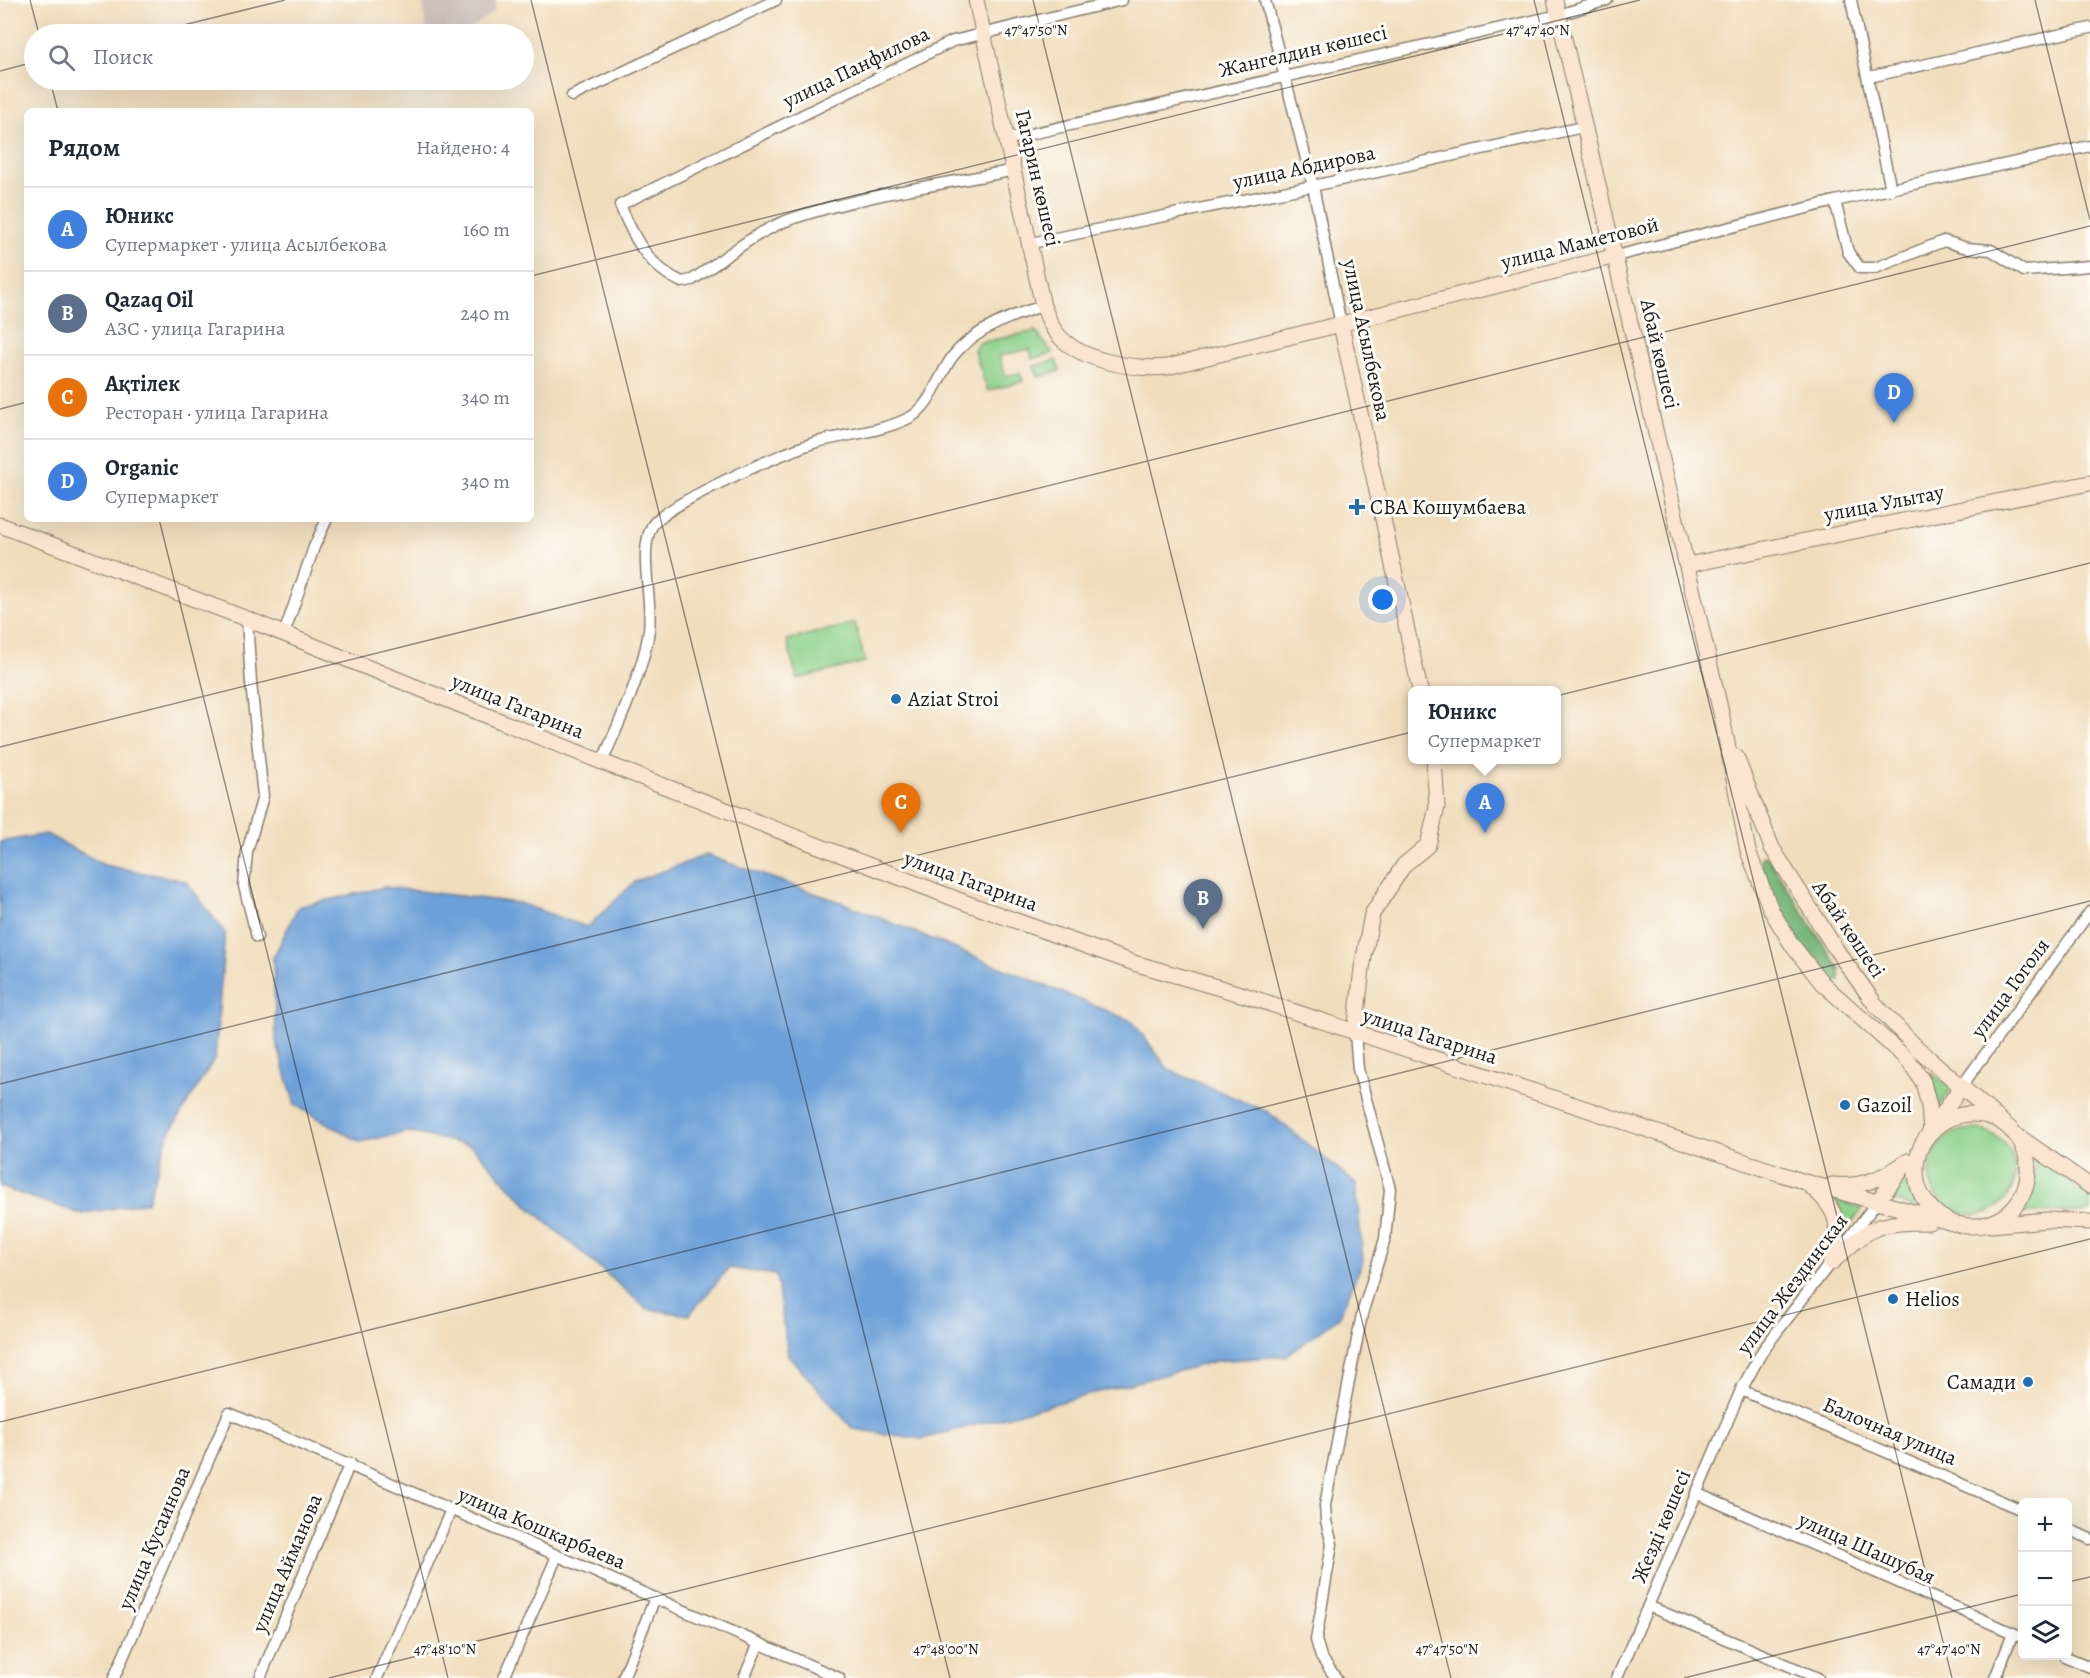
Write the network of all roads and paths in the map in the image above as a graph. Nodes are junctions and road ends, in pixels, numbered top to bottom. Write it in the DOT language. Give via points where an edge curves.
graph roads {
  1 [pos="776,0"];
  2 [pos="976,0"];
  3 [pos="1122,0"];
  4 [pos="1265,0"];
  5 [pos="1607,0"];
  6 [pos="1851,0"];
  7 [pos="1557,7"];
  8 [pos="2090,28"];
  9 [pos="983,32"];
  10 [pos="1285,74"];
  11 [pos="1869,77"];
  12 [pos="572,96"];
  13 [pos="1583,126"];
  14 [pos="1008,139"];
  15 [pos="2090,146"];
  16 [pos="1015,170"];
  17 [pos="1312,186"];
  18 [pos="1891,189"];
  19 [pos="1835,201"];
  20 [pos="1031,243"];
  21 [pos="1616,256"];
  22 [pos="2090,266"];
  23 [pos="1043,306"];
  24 [pos="1341,325"];
  25 [pos="1082,351"];
  26 [pos="2090,483"];
  27 [pos="326,522"];
  28 [pos="0,525"];
  29 [pos="1687,565"];
  30 [pos="247,619"];
  31 [pos="284,634"];
  32 [pos="1419,686"];
  33 [pos="1722,717"];
  34 [pos="602,762"];
  35 [pos="1434,764"];
  36 [pos="2090,912"];
  37 [pos="257,937"];
  38 [pos="1355,1033"];
  39 [pos="1961,1087"];
  40 [pos="2002,1122"];
  41 [pos="2015,1134"];
  42 [pos="1927,1136"];
  43 [pos="1908,1161"];
  44 [pos="1805,1182"];
  45 [pos="2090,1186"];
  46 [pos="1877,1202"];
  47 [pos="2090,1222"];
  48 [pos="1953,1223"];
  49 [pos="1982,1225"];
  50 [pos="1831,1263"];
  51 [pos="1741,1390"];
  52 [pos="229,1413"];
  53 [pos="350,1463"];
  54 [pos="1696,1493"];
  55 [pos="2018,1507"];
  56 [pos="451,1510"];
  57 [pos="2072,1531"];
  58 [pos="2090,1539"];
  59 [pos="558,1556"];
  60 [pos="655,1598"];
  61 [pos="1648,1606"];
  62 [pos="2018,1635"];
  63 [pos="759,1643"];
  64 [pos="2072,1659"];
  65 [pos="2090,1667"];
  66 [pos="114,1678"];
  67 [pos="260,1678"];
  68 [pos="377,1678"];
  69 [pos="504,1678"];
  70 [pos="622,1678"];
  71 [pos="744,1678"];
  72 [pos="839,1678"];
  73 [pos="1336,1678"];
  74 [pos="1617,1678"];
  75 [pos="1818,1678"];
  76 [pos="1995,1678"];
  1 -- 12 [label="street"];
  2 -- 9 [label="main road, Гагарин көшесі"];
  3 -- 9 [label="street, улица Панфилова"];
  4 -- 10 [label="street, улица Асылбекова"];
  5 -- 7 [label="street, Жангелдин көшесі"];
  6 -- 11 [label="street"];
  7 -- 10 [label="street, Жангелдин көшесі"];
  7 -- 13 [label="main road, Абай көшесі"];
  8 -- 11 [label="street"];
  9 -- 14 [label="main road, Гагарин көшесі"];
  9 -- 16 [label="street, улица Панфилова" via="906,63 620,205 637,244 649,259 682,282 692,280 739,247 793,218"];
  10 -- 14 [label="street, Жангелдин көшесі"];
  10 -- 17 [label="street, улица Асылбекова"];
  11 -- 18 [label="street"];
  13 -- 17 [label="street, улица Абдирова"];
  13 -- 21 [label="main road, Абай көшесі"];
  14 -- 16 [label="main road, Гагарин көшесі"];
  15 -- 18 [label="street, улица Маметовой"];
  16 -- 20 [label="main road, Гагарин көшесі"];
  17 -- 20 [label="street, улица Абдирова"];
  17 -- 24 [label="street, улица Асылбекова"];
  18 -- 19 [label="street, улица Маметовой"];
  19 -- 21 [label="street, улица Маметовой"];
  19 -- 22 [label="street" via="1848,252 1860,268 1875,268 1944,241 1991,250 2024,271"];
  20 -- 23 [label="main road, Гагарин көшесі"];
  21 -- 24 [label="main road, улица Маметовой"];
  21 -- 29 [label="main road, Абай көшесі"];
  23 -- 25 [label="main road, Гагарин көшесі" via="1056,333"];
  23 -- 34 [label="street" via="964,343 926,402 911,417 884,428 815,442 707,490 659,518 648,538 650,619 645,651"];
  24 -- 25 [label="main road, улица Маметовой" via="1150,369 1101,360"];
  24 -- 32 [label="main road, улица Асылбекова"];
  26 -- 29 [label="main road, улица Улытау"];
  27 -- 31 [label="street"];
  28 -- 30 [label="main road, улица Гагарина"];
  29 -- 33 [label="main road, Абай көшесі"];
  30 -- 31 [label="main road, улица Гагарина"];
  30 -- 37 [label="street" via="263,796 247,852 244,886"];
  31 -- 34 [label="main road, улица Гагарина"];
  33 -- 39 [label="main road, Абай көшесі" via="1768,839 1798,891 1875,1004"];
  33 -- 42 [label="main road, Абай көшесі" via="1748,851 1771,910 1822,983 1909,1061 1923,1082 1929,1106"];
  34 -- 38 [label="main road, улица Гагарина" via="966,903 1134,963"];
  35 -- 38 [label="main road" via="1437,807 1428,845 1404,865 1372,914"];
  36 -- 39 [label="street, улица Гоголя"];
  38 -- 44 [label="main road, улица Гагарина"];
  38 -- 73 [label="street" via="1358,1069 1390,1189 1385,1239 1362,1314 1325,1505 1332,1544 1316,1640 1321,1657"];
  39 -- 40 [label="main road, Абай көшесі"];
  39 -- 42 [label="main road"];
  40 -- 41 [label="main road"];
  40 -- 42 [label="main road" via="1987,1116 1964,1115 1943,1122"];
  41 -- 45 [label="main road"];
  41 -- 49 [label="main road" via="2024,1148 2027,1181 2011,1210"];
  42 -- 43 [label="main road"];
  42 -- 48 [label="main road" via="1917,1156 1919,1188 1932,1209"];
  43 -- 44 [label="main road" via="1864,1184"];
  43 -- 46 [label="main road"];
  44 -- 46 [label="main road, улица Гагарина"];
  44 -- 50 [label="main road" via="1825,1199 1837,1222"];
  46 -- 48 [label="main road, улица Гагарина"];
  46 -- 50 [label="street, улица Жездинская"];
  47 -- 49 [label="main road" via="2047,1220"];
  48 -- 49 [label="main road"];
  48 -- 50 [label="main road" via="1884,1224 1863,1234"];
  50 -- 51 [label="street, улица Жездинская" via="1763,1350"];
  51 -- 54 [label="street, Жезді көшесі"];
  51 -- 55 [label="street, Балочная улица"];
  52 -- 53 [label="street, улица Кошкарбаева"];
  52 -- 66 [label="street, улица Кусаинова"];
  53 -- 56 [label="street, улица Кошкарбаева"];
  53 -- 67 [label="street, улица Айманова"];
  54 -- 61 [label="street, Жезді көшесі"];
  54 -- 62 [label="street, улица Шашубая"];
  56 -- 59 [label="street, улица Кошкарбаева"];
  56 -- 68 [label="street"];
  57 -- 58 [label="street"];
  59 -- 60 [label="street, улица Кошкарбаева"];
  59 -- 69 [label="street"];
  60 -- 63 [label="street, улица Кошкарбаева"];
  60 -- 70 [label="street"];
  61 -- 74 [label="street, Жезді көшесі"];
  61 -- 75 [label="street"];
  62 -- 76 [label="street"];
  63 -- 71 [label="street"];
  63 -- 72 [label="street, улица Кошкарбаева"];
  64 -- 65 [label="street"];
}
